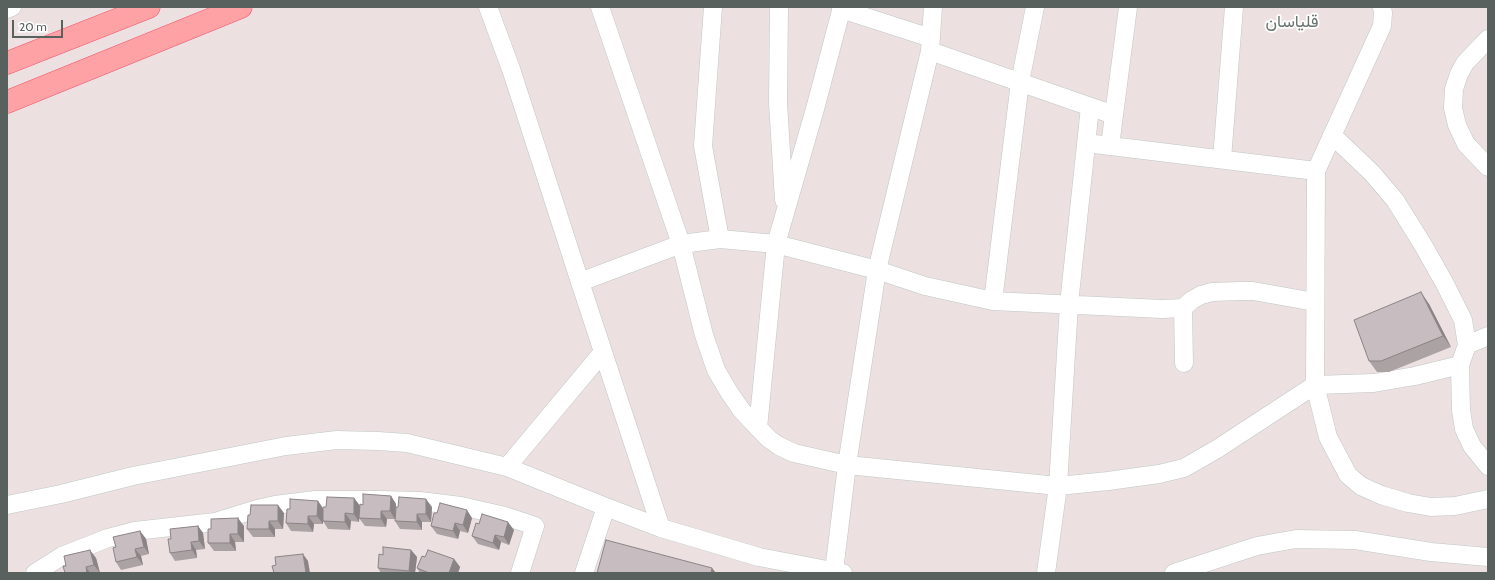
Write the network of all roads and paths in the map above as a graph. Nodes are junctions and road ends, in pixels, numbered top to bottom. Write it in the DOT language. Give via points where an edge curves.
graph roads {
  1 [pos="12,7"];
  2 [pos="149,7"];
  3 [pos="241,7"];
  4 [pos="488,7"];
  5 [pos="600,7"];
  6 [pos="713,7"];
  7 [pos="779,7"];
  8 [pos="933,7"];
  9 [pos="1035,7"];
  10 [pos="1128,7"];
  11 [pos="1234,7"];
  12 [pos="1382,7"];
  13 [pos="842,8"];
  14 [pos="7,9"];
  15 [pos="1488,39"];
  16 [pos="930,45"];
  17 [pos="7,63"];
  18 [pos="1020,82"];
  19 [pos="7,102"];
  20 [pos="1090,107"];
  21 [pos="1114,115"];
  22 [pos="1332,135"];
  23 [pos="1086,143"];
  24 [pos="1110,146"];
  25 [pos="1222,159"];
  26 [pos="1488,166"];
  27 [pos="1316,171"];
  28 [pos="785,215"];
  29 [pos="720,240"];
  30 [pos="681,244"];
  31 [pos="776,244"];
  32 [pos="877,270"];
  33 [pos="580,282"];
  34 [pos="993,301"];
  35 [pos="1315,302"];
  36 [pos="1069,304"];
  37 [pos="1183,308"];
  38 [pos="1488,336"];
  39 [pos="1467,344"];
  40 [pos="603,352"];
  41 [pos="1184,363"];
  42 [pos="1460,364"];
  43 [pos="1315,384"];
  44 [pos="758,428"];
  45 [pos="846,465"];
  46 [pos="1488,466"];
  47 [pos="507,467"];
  48 [pos="1058,486"];
  49 [pos="1488,499"];
  50 [pos="7,505"];
  51 [pos="606,507"];
  52 [pos="661,528"];
  53 [pos="1488,558"];
  54 [pos="839,572"];
  55 [pos="35,573"];
  56 [pos="520,573"];
  57 [pos="584,573"];
  58 [pos="1046,573"];
  59 [pos="1174,573"];
  1 -- 14 [label="street"];
  2 -- 17 [label="main road"];
  3 -- 19 [label="main road"];
  4 -- 33 [label="street" via="511,68"];
  5 -- 30 [label="street"];
  6 -- 29 [label="street" via="703,146"];
  7 -- 28 [label="street" via="778,103"];
  8 -- 16 [label="street"];
  9 -- 18 [label="street"];
  10 -- 21 [label="street"];
  11 -- 25 [label="street"];
  12 -- 22 [label="street" via="1382,26"];
  13 -- 16 [label="street"];
  13 -- 28 [label="street"];
  15 -- 26 [label="street" via="1465,63 1459,74 1454,89 1453,108 1457,125 1466,144"];
  16 -- 18 [label="street"];
  16 -- 32 [label="street"];
  18 -- 20 [label="street"];
  18 -- 34 [label="street"];
  20 -- 21 [label="street"];
  20 -- 23 [label="street"];
  21 -- 24 [label="street"];
  22 -- 27 [label="street"];
  22 -- 39 [label="street" via="1372,173 1395,200 1445,284 1462,320"];
  23 -- 24 [label="street"];
  23 -- 36 [label="street"];
  24 -- 25 [label="street"];
  25 -- 27 [label="street"];
  27 -- 35 [label="street"];
  28 -- 31 [label="street"];
  29 -- 30 [label="street"];
  29 -- 31 [label="street"];
  30 -- 33 [label="street"];
  30 -- 44 [label="street" via="704,335 716,370 742,411"];
  31 -- 32 [label="street"];
  31 -- 44 [label="street"];
  32 -- 34 [label="street" via="925,286"];
  32 -- 45 [label="street"];
  33 -- 40 [label="street"];
  34 -- 36 [label="street"];
  35 -- 37 [label="street" via="1240,291 1201,295"];
  35 -- 43 [label="street"];
  36 -- 37 [label="street"];
  36 -- 48 [label="street"];
  37 -- 41 [label="street"];
  38 -- 39 [label="street"];
  39 -- 42 [label="street"];
  40 -- 47 [label="street"];
  40 -- 52 [label="street"];
  42 -- 43 [label="street" via="1416,376 1374,383"];
  42 -- 46 [label="street" via="1464,429 1472,446"];
  43 -- 48 [label="street" via="1184,468 1159,474"];
  43 -- 49 [label="street" via="1328,437 1348,475 1361,486 1381,495 1431,507 1455,506"];
  44 -- 45 [label="street" via="769,439 794,453"];
  45 -- 48 [label="street"];
  45 -- 54 [label="street"];
  47 -- 50 [label="street" via="407,443 337,440 263,450"];
  47 -- 51 [label="street"];
  48 -- 58 [label="street"];
  51 -- 52 [label="street"];
  51 -- 57 [label="street"];
  52 -- 54 [label="street" via="759,557"];
  53 -- 59 [label="street" via="1355,540 1296,539 1257,546"];
  55 -- 56 [label="street" via="62,556 108,538 136,531 215,522 275,505 315,500 420,501 462,506 535,526"];
}
